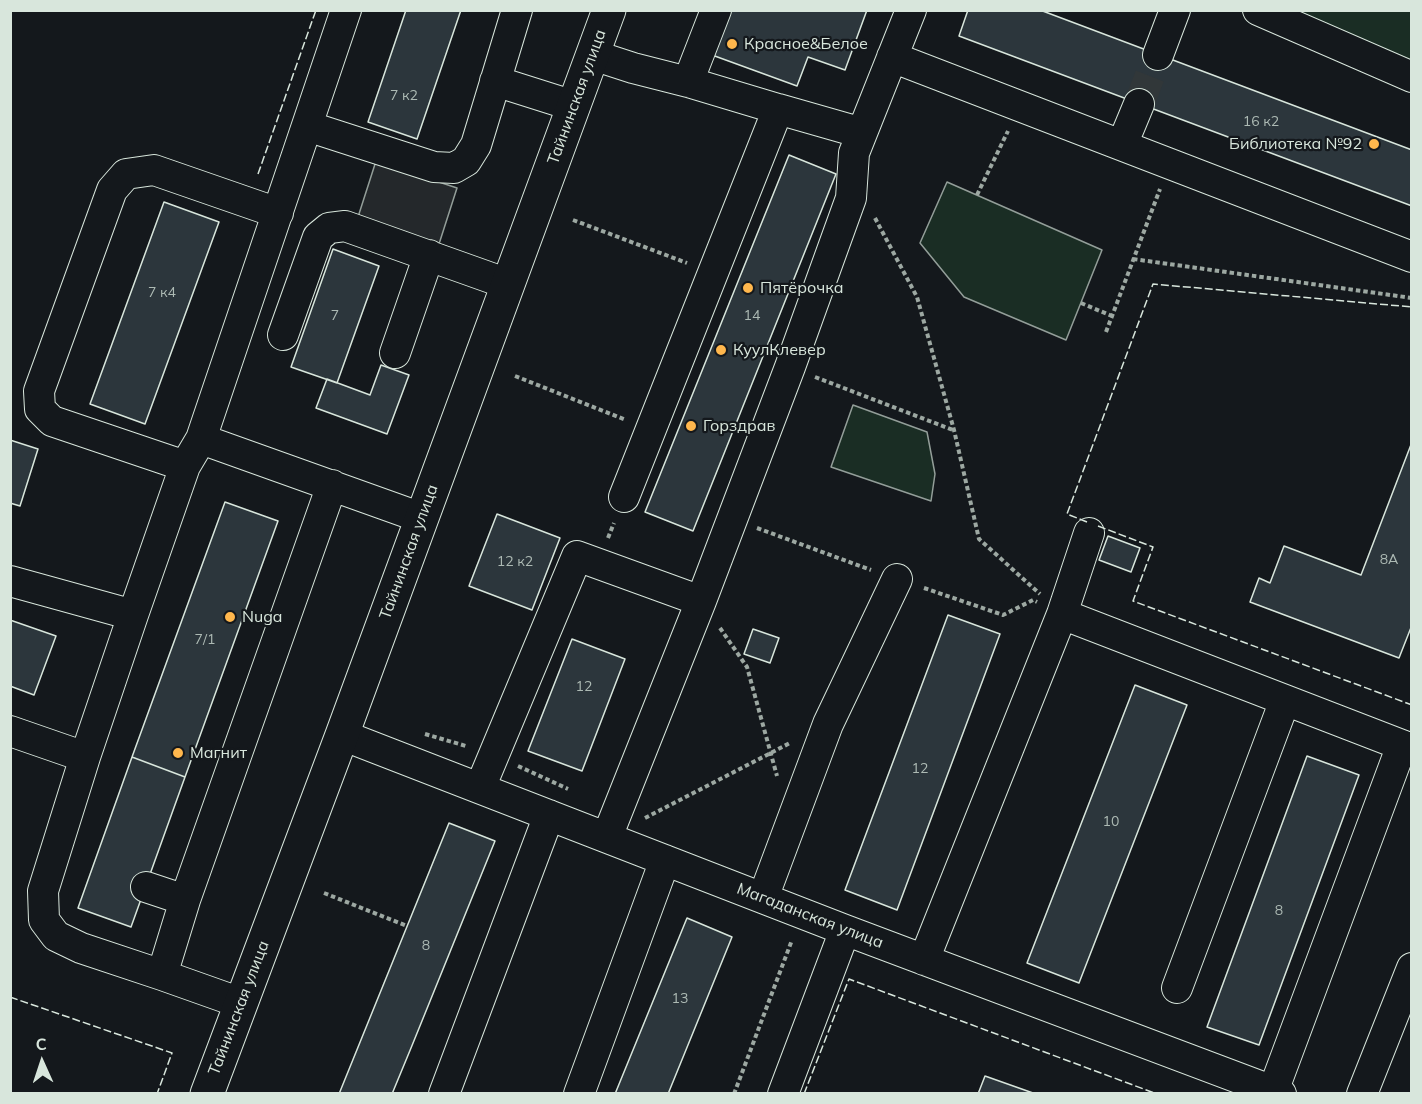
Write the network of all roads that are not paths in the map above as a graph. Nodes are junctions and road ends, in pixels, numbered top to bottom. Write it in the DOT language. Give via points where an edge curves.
graph roads {
  1 [pos="346,10"];
  2 [pos="517,10"];
  3 [pos="609,10"];
  4 [pos="716,10"];
  5 [pos="911,10"];
  6 [pos="1175,10"];
  7 [pos="1258,10"];
  8 [pos="593,55"];
  9 [pos="1158,55"];
  10 [pos="892,57"];
  11 [pos="1412,77"];
  12 [pos="495,81"];
  13 [pos="688,81"];
  14 [pos="1139,104"];
  15 [pos="574,106"];
  16 [pos="778,109"];
  17 [pos="307,126"];
  18 [pos="862,133"];
  19 [pos="1122,146"];
  20 [pos="278,213"];
  21 [pos="429,255"];
  22 [pos="1412,257"];
  23 [pos="508,284"];
  24 [pos="283,335"];
  25 [pos="395,353"];
  26 [pos="201,439"];
  27 [pos="185,466"];
  28 [pos="332,485"];
  29 [pos="624,497"];
  30 [pos="422,518"];
  31 [pos="1089,533"];
  32 [pos="897,579"];
  33 [pos="10,581"];
  34 [pos="701,601"];
  35 [pos="1062,614"];
  36 [pos="133,615"];
  37 [pos="1285,700"];
  38 [pos="10,731"];
  39 [pos="342,735"];
  40 [pos="1407,747"];
  41 [pos="86,757"];
  42 [pos="480,788"];
  43 [pos="549,815"];
  44 [pos="607,837"];
  45 [pos="665,860"];
  46 [pos="146,887"];
  47 [pos="763,898"];
  48 [pos="185,900"];
  49 [pos="844,930"];
  50 [pos="924,960"];
  51 [pos="1412,968"];
  52 [pos="162,975"];
  53 [pos="1177,988"];
  54 [pos="241,1003"];
  55 [pos="1276,1093"];
  56 [pos="207,1094"];
  57 [pos="444,1094"];
  58 [pos="579,1094"];
  59 [pos="783,1094"];
  60 [pos="1362,1094"];
  1 -- 17 [label="street"];
  2 -- 12 [label="street"];
  3 -- 8 [label="main road, Тайнинская улица"];
  4 -- 13 [label="street"];
  5 -- 10 [label="street"];
  6 -- 9 [label="street"];
  7 -- 11 [label="street"];
  8 -- 13 [label="street"];
  8 -- 15 [label="main road, Тайнинская улица"];
  10 -- 18 [label="street"];
  10 -- 19 [label="street"];
  12 -- 15 [label="street"];
  12 -- 17 [label="street" via="476,145 466,161 454,168 434,167"];
  13 -- 16 [label="street"];
  14 -- 19 [label="street"];
  15 -- 23 [label="main road, Тайнинская улица"];
  16 -- 18 [label="street"];
  16 -- 29 [label="street"];
  17 -- 20 [label="street"];
  18 -- 34 [label="street" via="854,153 851,198"];
  19 -- 22 [label="street"];
  20 -- 26 [label="street"];
  20 -- 27 [label="street" via="153,170 126,174 112,190 39,391 40,409 52,421"];
  21 -- 23 [label="street"];
  21 -- 24 [label="street" via="345,226 329,228 318,237"];
  21 -- 25 [label="street"];
  23 -- 30 [label="main road, Тайнинская улица"];
  26 -- 27 [label="street"];
  26 -- 28 [label="street"];
  27 -- 36 [label="street"];
  28 -- 30 [label="street"];
  28 -- 48 [label="street"];
  30 -- 39 [label="main road, Тайнинская улица"];
  31 -- 35 [label="street"];
  32 -- 47 [label="street" via="828,724"];
  33 -- 36 [label="street"];
  34 -- 42 [label="street" via="577,556"];
  34 -- 44 [label="street"];
  35 -- 37 [label="street"];
  35 -- 50 [label="street"];
  36 -- 41 [label="street"];
  37 -- 40 [label="street"];
  37 -- 53 [label="street"];
  38 -- 41 [label="street"];
  39 -- 42 [label="street, Магаданская улица"];
  39 -- 54 [label="main road, Тайнинская улица"];
  40 -- 55 [label="street"];
  41 -- 52 [label="street" via="43,891 44,920 56,936 81,948"];
  42 -- 43 [label="street, Магаданская улица"];
  43 -- 44 [label="street, Магаданская улица"];
  43 -- 57 [label="street"];
  44 -- 45 [label="street, Магаданская улица"];
  45 -- 47 [label="street, Магаданская улица"];
  45 -- 58 [label="street"];
  46 -- 48 [label="street"];
  47 -- 49 [label="street, Магаданская улица"];
  48 -- 52 [label="street"];
  49 -- 50 [label="street, Магаданская улица"];
  49 -- 59 [label="street"];
  50 -- 55 [label="street, Магаданская улица"];
  51 -- 60 [label="street"];
  52 -- 54 [label="street"];
  54 -- 56 [label="main road, Тайнинская улица"];
}
